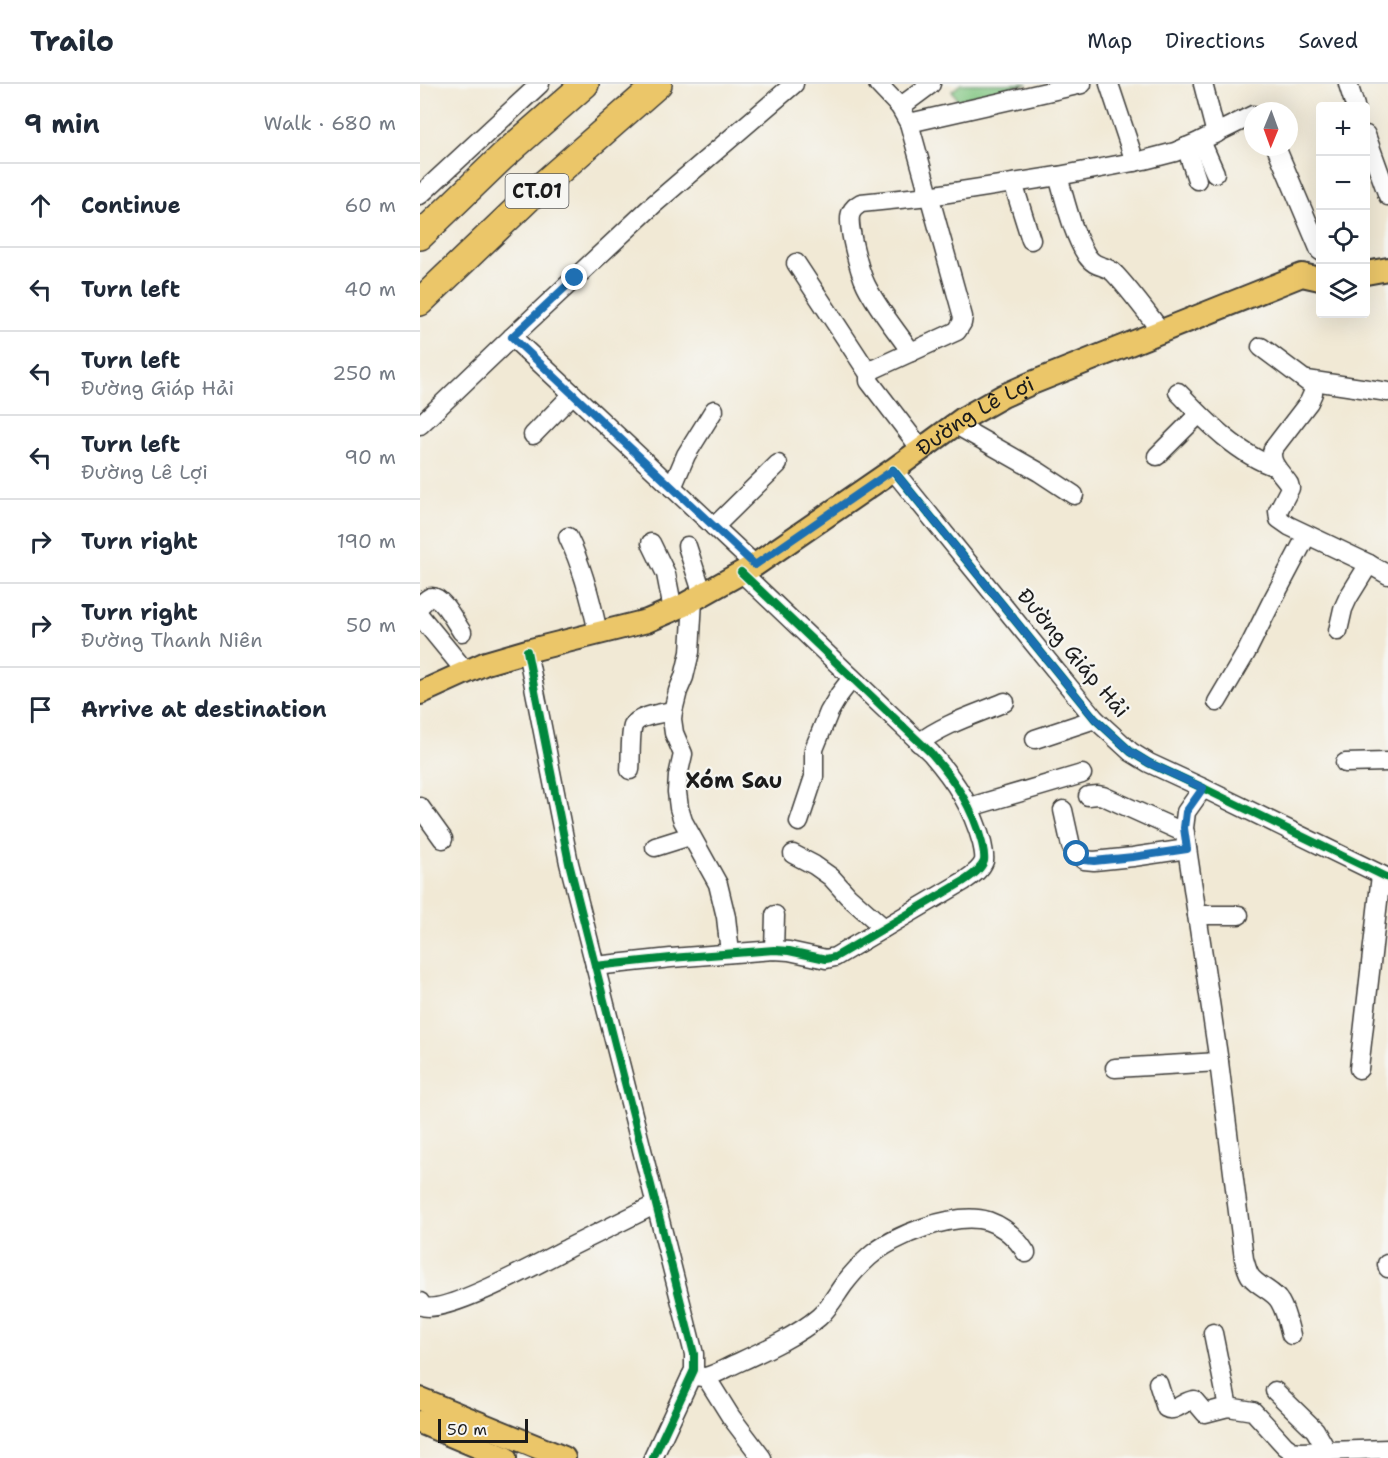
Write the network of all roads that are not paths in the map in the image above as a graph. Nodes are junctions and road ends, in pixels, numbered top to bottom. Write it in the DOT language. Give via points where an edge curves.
graph roads {
  1 [pos="540,84"];
  2 [pos="585,84"];
  3 [pos="658,84"];
  4 [pos="794,84"];
  5 [pos="878,84"];
  6 [pos="931,84"];
  7 [pos="1082,84"];
  8 [pos="1109,84"];
  9 [pos="1203,84"];
  10 [pos="1348,84"];
  11 [pos="1354,102"];
  12 [pos="905,115"];
  13 [pos="1244,120"];
  14 [pos="1201,141"];
  15 [pos="1370,148"];
  16 [pos="1280,156"];
  17 [pos="1135,162"];
  18 [pos="1058,176"];
  19 [pos="1013,183"];
  20 [pos="420,195"];
  21 [pos="929,196"];
  22 [pos="1388,196"];
  23 [pos="420,236"];
  24 [pos="1031,240"];
  25 [pos="1316,242"];
  26 [pos="796,263"];
  27 [pos="1388,268"];
  28 [pos="1370,272"];
  29 [pos="1316,278"];
  30 [pos="420,302"];
  31 [pos="1161,331"];
  32 [pos="512,337"];
  33 [pos="1261,347"];
  34 [pos="911,352"];
  35 [pos="869,375"];
  36 [pos="1307,380"];
  37 [pos="1178,392"];
  38 [pos="1388,392"];
  39 [pos="573,394"];
  40 [pos="714,410"];
  41 [pos="1199,414"];
  42 [pos="956,424"];
  43 [pos="420,425"];
  44 [pos="533,435"];
  45 [pos="921,449"];
  46 [pos="1157,456"];
  47 [pos="778,464"];
  48 [pos="1276,467"];
  49 [pos="893,470"];
  50 [pos="672,488"];
  51 [pos="1074,495"];
  52 [pos="714,527"];
  53 [pos="1308,535"];
  54 [pos="568,537"];
  55 [pos="651,543"];
  56 [pos="687,546"];
  57 [pos="1369,564"];
  58 [pos="748,568"];
  59 [pos="1388,575"];
  60 [pos="690,602"];
  61 [pos="420,606"];
  62 [pos="420,616"];
  63 [pos="1338,631"];
  64 [pos="462,632"];
  65 [pos="598,633"];
  66 [pos="528,651"];
  67 [pos="466,672"];
  68 [pos="852,678"];
  69 [pos="420,693"];
  70 [pos="1005,702"];
  71 [pos="1217,702"];
  72 [pos="673,711"];
  73 [pos="1095,719"];
  74 [pos="1035,739"];
  75 [pos="919,742"];
  76 [pos="1388,762"];
  77 [pos="1345,763"];
  78 [pos="630,770"];
  79 [pos="1082,774"];
  80 [pos="1203,788"];
  81 [pos="1088,796"];
  82 [pos="420,807"];
  83 [pos="970,807"];
  84 [pos="1064,810"];
  85 [pos="799,822"];
  86 [pos="690,836"];
  87 [pos="443,839"];
  88 [pos="1186,841"];
  89 [pos="655,847"];
  90 [pos="793,854"];
  91 [pos="1384,877"];
  92 [pos="774,915"];
  93 [pos="1197,915"];
  94 [pos="1239,915"];
  95 [pos="884,928"];
  96 [pos="774,950"];
  97 [pos="730,953"];
  98 [pos="595,966"];
  99 [pos="1219,1062"];
  100 [pos="1115,1068"];
  101 [pos="1359,1069"];
  102 [pos="656,1204"];
  103 [pos="1026,1253"];
  104 [pos="420,1302"];
  105 [pos="1213,1334"];
  106 [pos="1291,1335"];
  107 [pos="699,1376"];
  108 [pos="1158,1383"];
  109 [pos="1275,1391"];
  110 [pos="420,1399"];
  111 [pos="1228,1407"];
  112 [pos="420,1422"];
  113 [pos="1388,1449"];
  114 [pos="1327,1451"];
  115 [pos="1298,1455"];
  116 [pos="505,1458"];
  117 [pos="564,1458"];
  118 [pos="653,1458"];
  119 [pos="762,1458"];
  1 -- 20 [label="street"];
  2 -- 23 [label="highway, CT.01"];
  3 -- 30 [label="highway, CT.01" via="536,191"];
  4 -- 32 [label="street" via="653,205"];
  5 -- 12 [label="street"];
  6 -- 12 [label="street"];
  7 -- 12 [label="street"];
  8 -- 17 [label="street"];
  9 -- 14 [label="street"];
  10 -- 11 [label="street"];
  12 -- 21 [label="street"];
  13 -- 14 [label="street"];
  14 -- 14 [label="street" via="1198,176"];
  14 -- 17 [label="street"];
  15 -- 22 [label="street"];
  16 -- 25 [label="street"];
  17 -- 18 [label="street"];
  18 -- 19 [label="street"];
  18 -- 31 [label="street" via="1079,241 1088,256 1094,264 1112,270"];
  19 -- 21 [label="street"];
  19 -- 24 [label="street"];
  21 -- 34 [label="street" via="962,323 957,331"];
  21 -- 34 [label="street" via="861,203 850,214 851,233 865,283"];
  26 -- 35 [label="street"];
  27 -- 28 [label="main road"];
  29 -- 31 [label="main road, Đường Lê Lợi" via="1302,275"];
  31 -- 42 [label="main road, Đường Lê Lợi" via="1022,387"];
  32 -- 39 [label="street"];
  32 -- 43 [label="street"];
  33 -- 36 [label="street"];
  34 -- 35 [label="street"];
  35 -- 45 [label="street" via="869,381"];
  36 -- 38 [label="street"];
  36 -- 48 [label="street" via="1313,386 1312,393 1271,454"];
  37 -- 41 [label="street"];
  39 -- 44 [label="street"];
  39 -- 50 [label="street"];
  40 -- 50 [label="street" via="686,455"];
  41 -- 46 [label="street"];
  41 -- 48 [label="street" via="1240,450"];
  42 -- 45 [label="main road, Đường Lê Lợi"];
  42 -- 51 [label="street"];
  45 -- 49 [label="main road, Đường Lê Lợi"];
  47 -- 52 [label="street"];
  48 -- 53 [label="street" via="1290,488 1278,511 1279,519"];
  49 -- 58 [label="main road, Đường Lê Lợi"];
  49 -- 73 [label="street, Đường Giáp Hải"];
  50 -- 52 [label="street"];
  52 -- 58 [label="street"];
  53 -- 57 [label="street"];
  53 -- 71 [label="street"];
  54 -- 65 [label="street" via="585,576"];
  55 -- 60 [label="street" via="666,574"];
  56 -- 60 [label="street"];
  57 -- 59 [label="street"];
  57 -- 63 [label="street" via="1348,598"];
  58 -- 60 [label="main road, Đường Lê Lợi"];
  58 -- 68 [label="street"];
  60 -- 65 [label="main road, Đường Lê Lợi" via="647,621"];
  60 -- 72 [label="street" via="690,652"];
  61 -- 64 [label="street" via="429,598 441,600"];
  62 -- 67 [label="street"];
  65 -- 66 [label="main road, Đường Lê Lợi"];
  66 -- 67 [label="main road, Đường Lê Lợi"];
  66 -- 98 [label="street" via="569,863"];
  67 -- 69 [label="main road, Đường Lê Lợi"];
  68 -- 75 [label="street"];
  68 -- 85 [label="street" via="829,712 814,749 814,777"];
  70 -- 75 [label="street"];
  72 -- 78 [label="street" via="635,723"];
  72 -- 86 [label="street" via="674,733 683,754 676,792 678,808"];
  73 -- 74 [label="street"];
  73 -- 80 [label="street, Đường Giáp Hải" via="1131,752"];
  75 -- 83 [label="street" via="950,775"];
  76 -- 77 [label="street"];
  79 -- 83 [label="street"];
  80 -- 88 [label="street" via="1186,812"];
  80 -- 91 [label="street, Đường Giáp Hải"];
  81 -- 88 [label="street" via="1103,795"];
  82 -- 87 [label="street"];
  83 -- 95 [label="street" via="984,850 979,869"];
  84 -- 88 [label="street" via="1071,846 1084,860 1133,857"];
  86 -- 89 [label="street"];
  86 -- 97 [label="street" via="718,884"];
  88 -- 93 [label="street"];
  90 -- 95 [label="street" via="831,877"];
  91 -- 101 [label="street"];
  92 -- 96 [label="street"];
  93 -- 94 [label="street"];
  93 -- 99 [label="street"];
  95 -- 96 [label="street" via="831,959"];
  96 -- 97 [label="street"];
  97 -- 98 [label="street"];
  98 -- 102 [label="street"];
  99 -- 100 [label="street"];
  99 -- 106 [label="street" via="1246,1268 1281,1303"];
  102 -- 104 [label="street" via="472,1295 431,1308"];
  102 -- 107 [label="street"];
  103 -- 107 [label="street" via="1011,1233 987,1221 972,1218 919,1229 886,1244 869,1257 819,1318 766,1349"];
  105 -- 111 [label="street"];
  107 -- 118 [label="street"];
  107 -- 119 [label="street"];
  108 -- 111 [label="street" via="1168,1410 1194,1400 1205,1413"];
  109 -- 114 [label="street" via="1315,1430"];
  110 -- 117 [label="main road"];
  111 -- 115 [label="street" via="1253,1411"];
  112 -- 116 [label="main road"];
  113 -- 114 [label="street"];
  114 -- 115 [label="street"];
}
